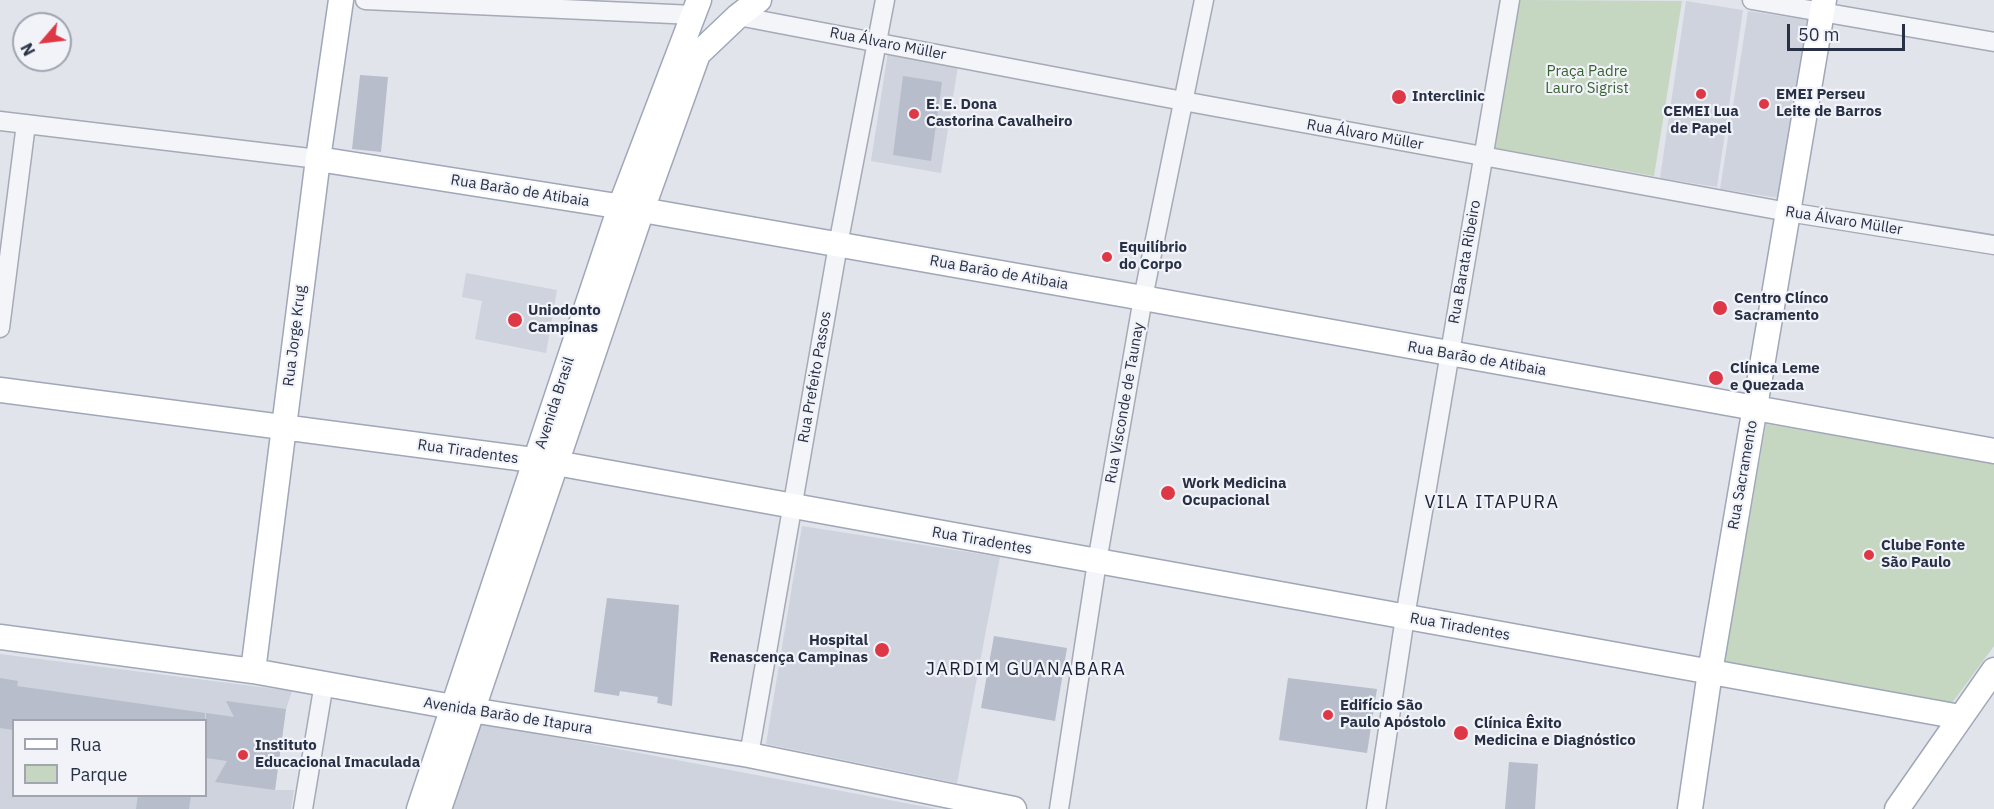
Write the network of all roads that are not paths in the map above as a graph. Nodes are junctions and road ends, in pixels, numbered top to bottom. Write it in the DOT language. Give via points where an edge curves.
graph roads {
  1 [pos="341,0"];
  2 [pos="365,0"];
  3 [pos="759,0"];
  4 [pos="885,0"];
  5 [pos="1204,0"];
  6 [pos="1510,0"];
  7 [pos="1752,0"];
  8 [pos="1823,6"];
  9 [pos="696,8"];
  10 [pos="738,8"];
  11 [pos="877,41"];
  12 [pos="1994,42"];
  13 [pos="1183,101"];
  14 [pos="0,121"];
  15 [pos="26,124"];
  16 [pos="1483,156"];
  17 [pos="318,159"];
  18 [pos="631,208"];
  19 [pos="1788,212"];
  20 [pos="838,245"];
  21 [pos="1994,245"];
  22 [pos="1143,298"];
  23 [pos="0,328"];
  24 [pos="1449,354"];
  25 [pos="0,390"];
  26 [pos="1755,408"];
  27 [pos="283,428"];
  28 [pos="1994,451"];
  29 [pos="546,462"];
  30 [pos="792,506"];
  31 [pos="1097,562"];
  32 [pos="1405,617"];
  33 [pos="0,637"];
  34 [pos="1994,670"];
  35 [pos="252,671"];
  36 [pos="1710,672"];
  37 [pos="324,683"];
  38 [pos="463,709"];
  39 [pos="1960,717"];
  40 [pos="749,755"];
  41 [pos="303,809"];
  42 [pos="418,809"];
  43 [pos="439,809"];
  44 [pos="1014,809"];
  45 [pos="1059,809"];
  46 [pos="1376,809"];
  47 [pos="1690,809"];
  48 [pos="1898,809"];
  1 -- 17 [label="main road, Rua Jorge Krug"];
  2 -- 9 [label="street"];
  3 -- 10 [label="main road, Avenida Brasil"];
  4 -- 11 [label="street, Rua Prefeito Passos"];
  5 -- 13 [label="street, Rua Visconde de Taunay"];
  6 -- 16 [label="street, Rua Barata Ribeiro"];
  7 -- 8 [label="street"];
  8 -- 12 [label="street"];
  8 -- 19 [label="main road, Rua Sacramento"];
  9 -- 18 [label="main road, Avenida Brasil"];
  10 -- 11 [label="street, Rua Álvaro Müller"];
  10 -- 18 [label="main road, Avenida Brasil" via="698,54"];
  11 -- 13 [label="street, Rua Álvaro Müller"];
  11 -- 20 [label="street, Rua Prefeito Passos"];
  13 -- 16 [label="street, Rua Álvaro Müller"];
  13 -- 22 [label="street, Rua Visconde de Taunay"];
  14 -- 15 [label="street, Rua Barão de Atibaia"];
  15 -- 17 [label="street, Rua Barão de Atibaia"];
  15 -- 23 [label="street"];
  16 -- 19 [label="street, Rua Álvaro Müller"];
  16 -- 24 [label="street, Rua Barata Ribeiro"];
  17 -- 18 [label="main road, Rua Barão de Atibaia"];
  17 -- 27 [label="main road, Rua Jorge Krug"];
  18 -- 20 [label="main road, Rua Barão de Atibaia"];
  18 -- 29 [label="main road, Avenida Brasil"];
  19 -- 21 [label="street, Rua Álvaro Müller"];
  19 -- 26 [label="main road, Rua Sacramento"];
  20 -- 22 [label="main road, Rua Barão de Atibaia"];
  20 -- 30 [label="street, Rua Prefeito Passos"];
  22 -- 24 [label="main road, Rua Barão de Atibaia"];
  22 -- 31 [label="street, Rua Visconde de Taunay"];
  24 -- 26 [label="main road, Rua Barão de Atibaia"];
  24 -- 32 [label="street, Rua Barata Ribeiro"];
  25 -- 27 [label="main road, Rua Tiradentes"];
  26 -- 28 [label="main road, Rua Barão de Atibaia"];
  26 -- 36 [label="main road, Rua Sacramento"];
  27 -- 29 [label="main road, Rua Tiradentes"];
  27 -- 35 [label="main road, Rua Jorge Krug"];
  29 -- 30 [label="main road, Rua Tiradentes"];
  29 -- 38 [label="main road, Avenida Brasil"];
  30 -- 31 [label="main road, Rua Tiradentes"];
  30 -- 40 [label="street, Rua Prefeito Passos"];
  31 -- 32 [label="main road, Rua Tiradentes"];
  31 -- 45 [label="street, Rua Visconde de Taunay"];
  32 -- 36 [label="main road, Rua Tiradentes"];
  32 -- 46 [label="street, Rua Barata Ribeiro"];
  33 -- 35 [label="main road, Avenida Barão de Itapura"];
  34 -- 39 [label="main road"];
  35 -- 37 [label="main road, Avenida Barão de Itapura"];
  36 -- 39 [label="main road, Rua Tiradentes"];
  36 -- 47 [label="main road, Rua Sacramento"];
  37 -- 38 [label="main road, Avenida Barão de Itapura"];
  37 -- 41 [label="street"];
  38 -- 40 [label="main road, Avenida Barão de Itapura"];
  38 -- 42 [label="main road, Avenida Brasil"];
  38 -- 43 [label="main road, Avenida Brasil"];
  39 -- 48 [label="main road"];
  40 -- 44 [label="main road, Avenida Barão de Itapura"];
}
